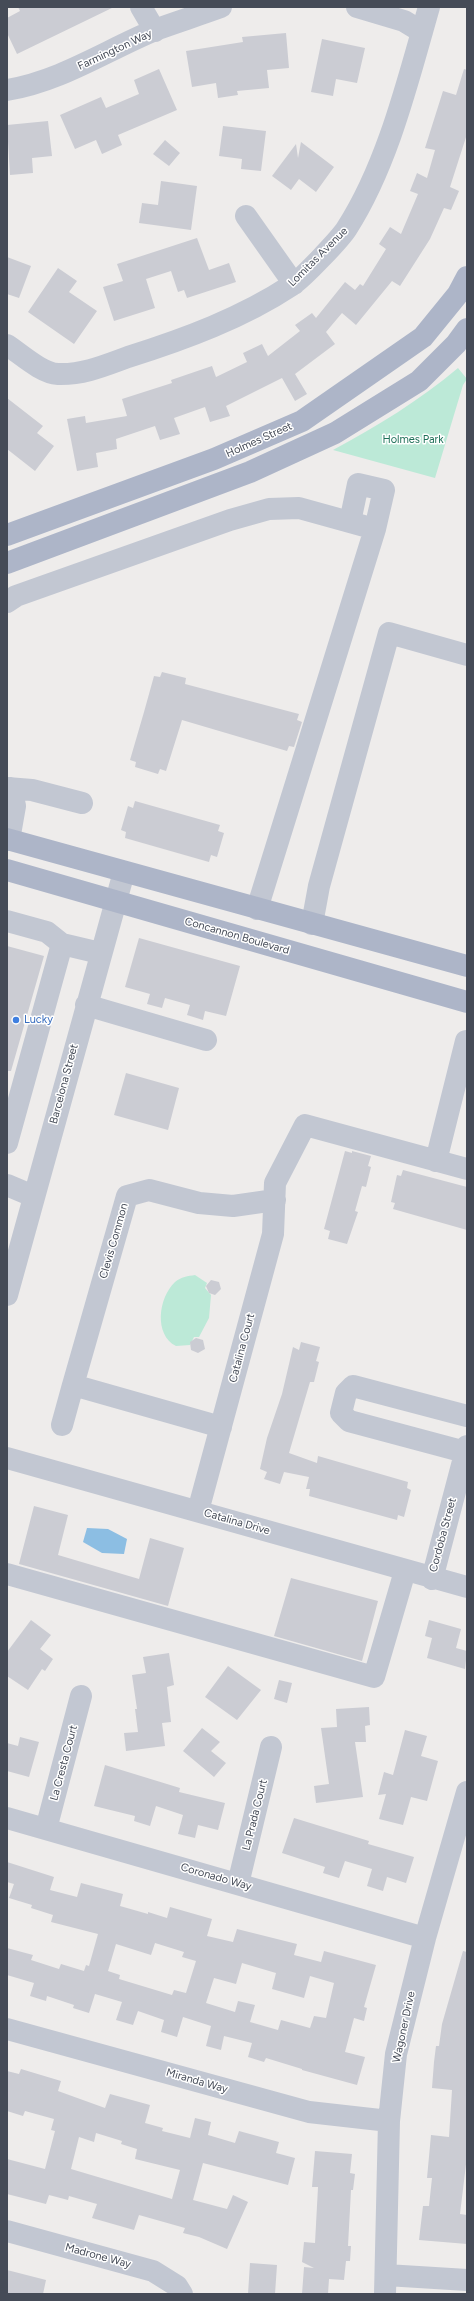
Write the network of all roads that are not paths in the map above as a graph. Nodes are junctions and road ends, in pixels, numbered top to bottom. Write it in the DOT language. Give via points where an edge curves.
graph roads {
  1 [pos="142,7"];
  2 [pos="222,7"];
  3 [pos="357,7"];
  4 [pos="429,7"];
  5 [pos="155,30"];
  6 [pos="422,32"];
  7 [pos="7,90"];
  8 [pos="246,216"];
  9 [pos="467,277"];
  10 [pos="294,284"];
  11 [pos="467,329"];
  12 [pos="7,345"];
  13 [pos="350,522"];
  14 [pos="375,529"];
  15 [pos="7,535"];
  16 [pos="7,563"];
  17 [pos="7,602"];
  18 [pos="467,655"];
  19 [pos="8,790"];
  20 [pos="82,802"];
  21 [pos="8,840"];
  22 [pos="7,870"];
  23 [pos="124,872"];
  24 [pos="115,900"];
  25 [pos="257,909"];
  26 [pos="7,921"];
  27 [pos="312,924"];
  28 [pos="62,944"];
  29 [pos="100,953"];
  30 [pos="467,966"];
  31 [pos="467,1002"];
  32 [pos="86,1005"];
  33 [pos="206,1040"];
  34 [pos="466,1041"];
  35 [pos="7,1143"];
  36 [pos="436,1161"];
  37 [pos="467,1169"];
  38 [pos="7,1185"];
  39 [pos="275,1191"];
  40 [pos="33,1196"];
  41 [pos="7,1295"];
  42 [pos="73,1384"];
  43 [pos="467,1416"];
  44 [pos="62,1425"];
  45 [pos="221,1427"];
  46 [pos="466,1449"];
  47 [pos="7,1458"];
  48 [pos="198,1511"];
  49 [pos="405,1571"];
  50 [pos="7,1574"];
  51 [pos="432,1579"];
  52 [pos="467,1587"];
  53 [pos="81,1696"];
  54 [pos="271,1747"];
  55 [pos="467,1792"];
  56 [pos="7,1818"];
  57 [pos="46,1829"];
  58 [pos="238,1884"];
  59 [pos="425,1938"];
  60 [pos="7,2029"];
  61 [pos="389,2121"];
  62 [pos="7,2231"];
  63 [pos="467,2280"];
  64 [pos="386,2284"];
  65 [pos="182,2294"];
  1 -- 5 [label="street"];
  2 -- 5 [label="street, Farmington Way"];
  3 -- 6 [label="street" via="404,21"];
  4 -- 6 [label="street, Lomitas Avenue"];
  5 -- 7 [label="street, Farmington Way" via="61,75"];
  6 -- 10 [label="street, Lomitas Avenue" via="386,148 365,195 347,230"];
  8 -- 10 [label="street"];
  9 -- 15 [label="main road, Holmes Street" via="458,294 423,337 302,421 214,459"];
  10 -- 12 [label="street, Lomitas Avenue" via="239,316 159,347 83,372 48,372"];
  11 -- 16 [label="main road" via="456,344 418,381 335,432 250,472"];
  13 -- 14 [label="street"];
  13 -- 14 [label="street" via="358,484 384,490"];
  13 -- 17 [label="street" via="300,508 269,509 230,520 16,596"];
  14 -- 25 [label="street"];
  18 -- 27 [label="street" via="389,633 319,886"];
  19 -- 20 [label="street" via="32,790"];
  19 -- 21 [label="street" via="15,806"];
  21 -- 23 [label="main road"];
  22 -- 24 [label="main road, Concannon Boulevard"];
  23 -- 24 [label="street, Barcelona Street"];
  23 -- 25 [label="main road"];
  24 -- 29 [label="street, Barcelona Street"];
  24 -- 31 [label="main road, Concannon Boulevard"];
  25 -- 27 [label="main road"];
  26 -- 28 [label="street" via="47,932"];
  27 -- 30 [label="main road"];
  28 -- 29 [label="street"];
  28 -- 35 [label="street"];
  29 -- 32 [label="street, Barcelona Street"];
  32 -- 33 [label="street"];
  32 -- 40 [label="street, Barcelona Street"];
  34 -- 36 [label="street"];
  36 -- 37 [label="street"];
  36 -- 39 [label="street" via="305,1125"];
  38 -- 40 [label="street"];
  39 -- 42 [label="street, Clevis Common" via="233,1206 199,1203 149,1190 127,1196"];
  39 -- 45 [label="street, Catalina Court" via="273,1234"];
  40 -- 41 [label="street, Barcelona Street"];
  42 -- 44 [label="street, Clevis Common"];
  42 -- 45 [label="street"];
  43 -- 46 [label="street" via="353,1386 346,1393 341,1413 350,1421"];
  45 -- 48 [label="street, Catalina Court"];
  46 -- 51 [label="street, Cordoba Street"];
  47 -- 48 [label="street, Catalina Drive"];
  48 -- 49 [label="street, Catalina Drive"];
  49 -- 50 [label="street" via="374,1677"];
  49 -- 51 [label="street, Catalina Drive"];
  51 -- 52 [label="street, Catalina Drive"];
  53 -- 57 [label="street, La Cresta Court"];
  54 -- 58 [label="street, La Prada Court"];
  55 -- 59 [label="street, Wagoner Drive"];
  56 -- 57 [label="street, Coronado Way"];
  57 -- 58 [label="street, Coronado Way"];
  58 -- 59 [label="street, Coronado Way"];
  59 -- 61 [label="street, Wagoner Drive" via="396,2054"];
  60 -- 61 [label="street, Miranda Way" via="309,2112"];
  61 -- 64 [label="street, Wagoner Drive"];
  62 -- 65 [label="street, Madrone Way" via="153,2271 177,2286"];
  63 -- 64 [label="street"];
}
